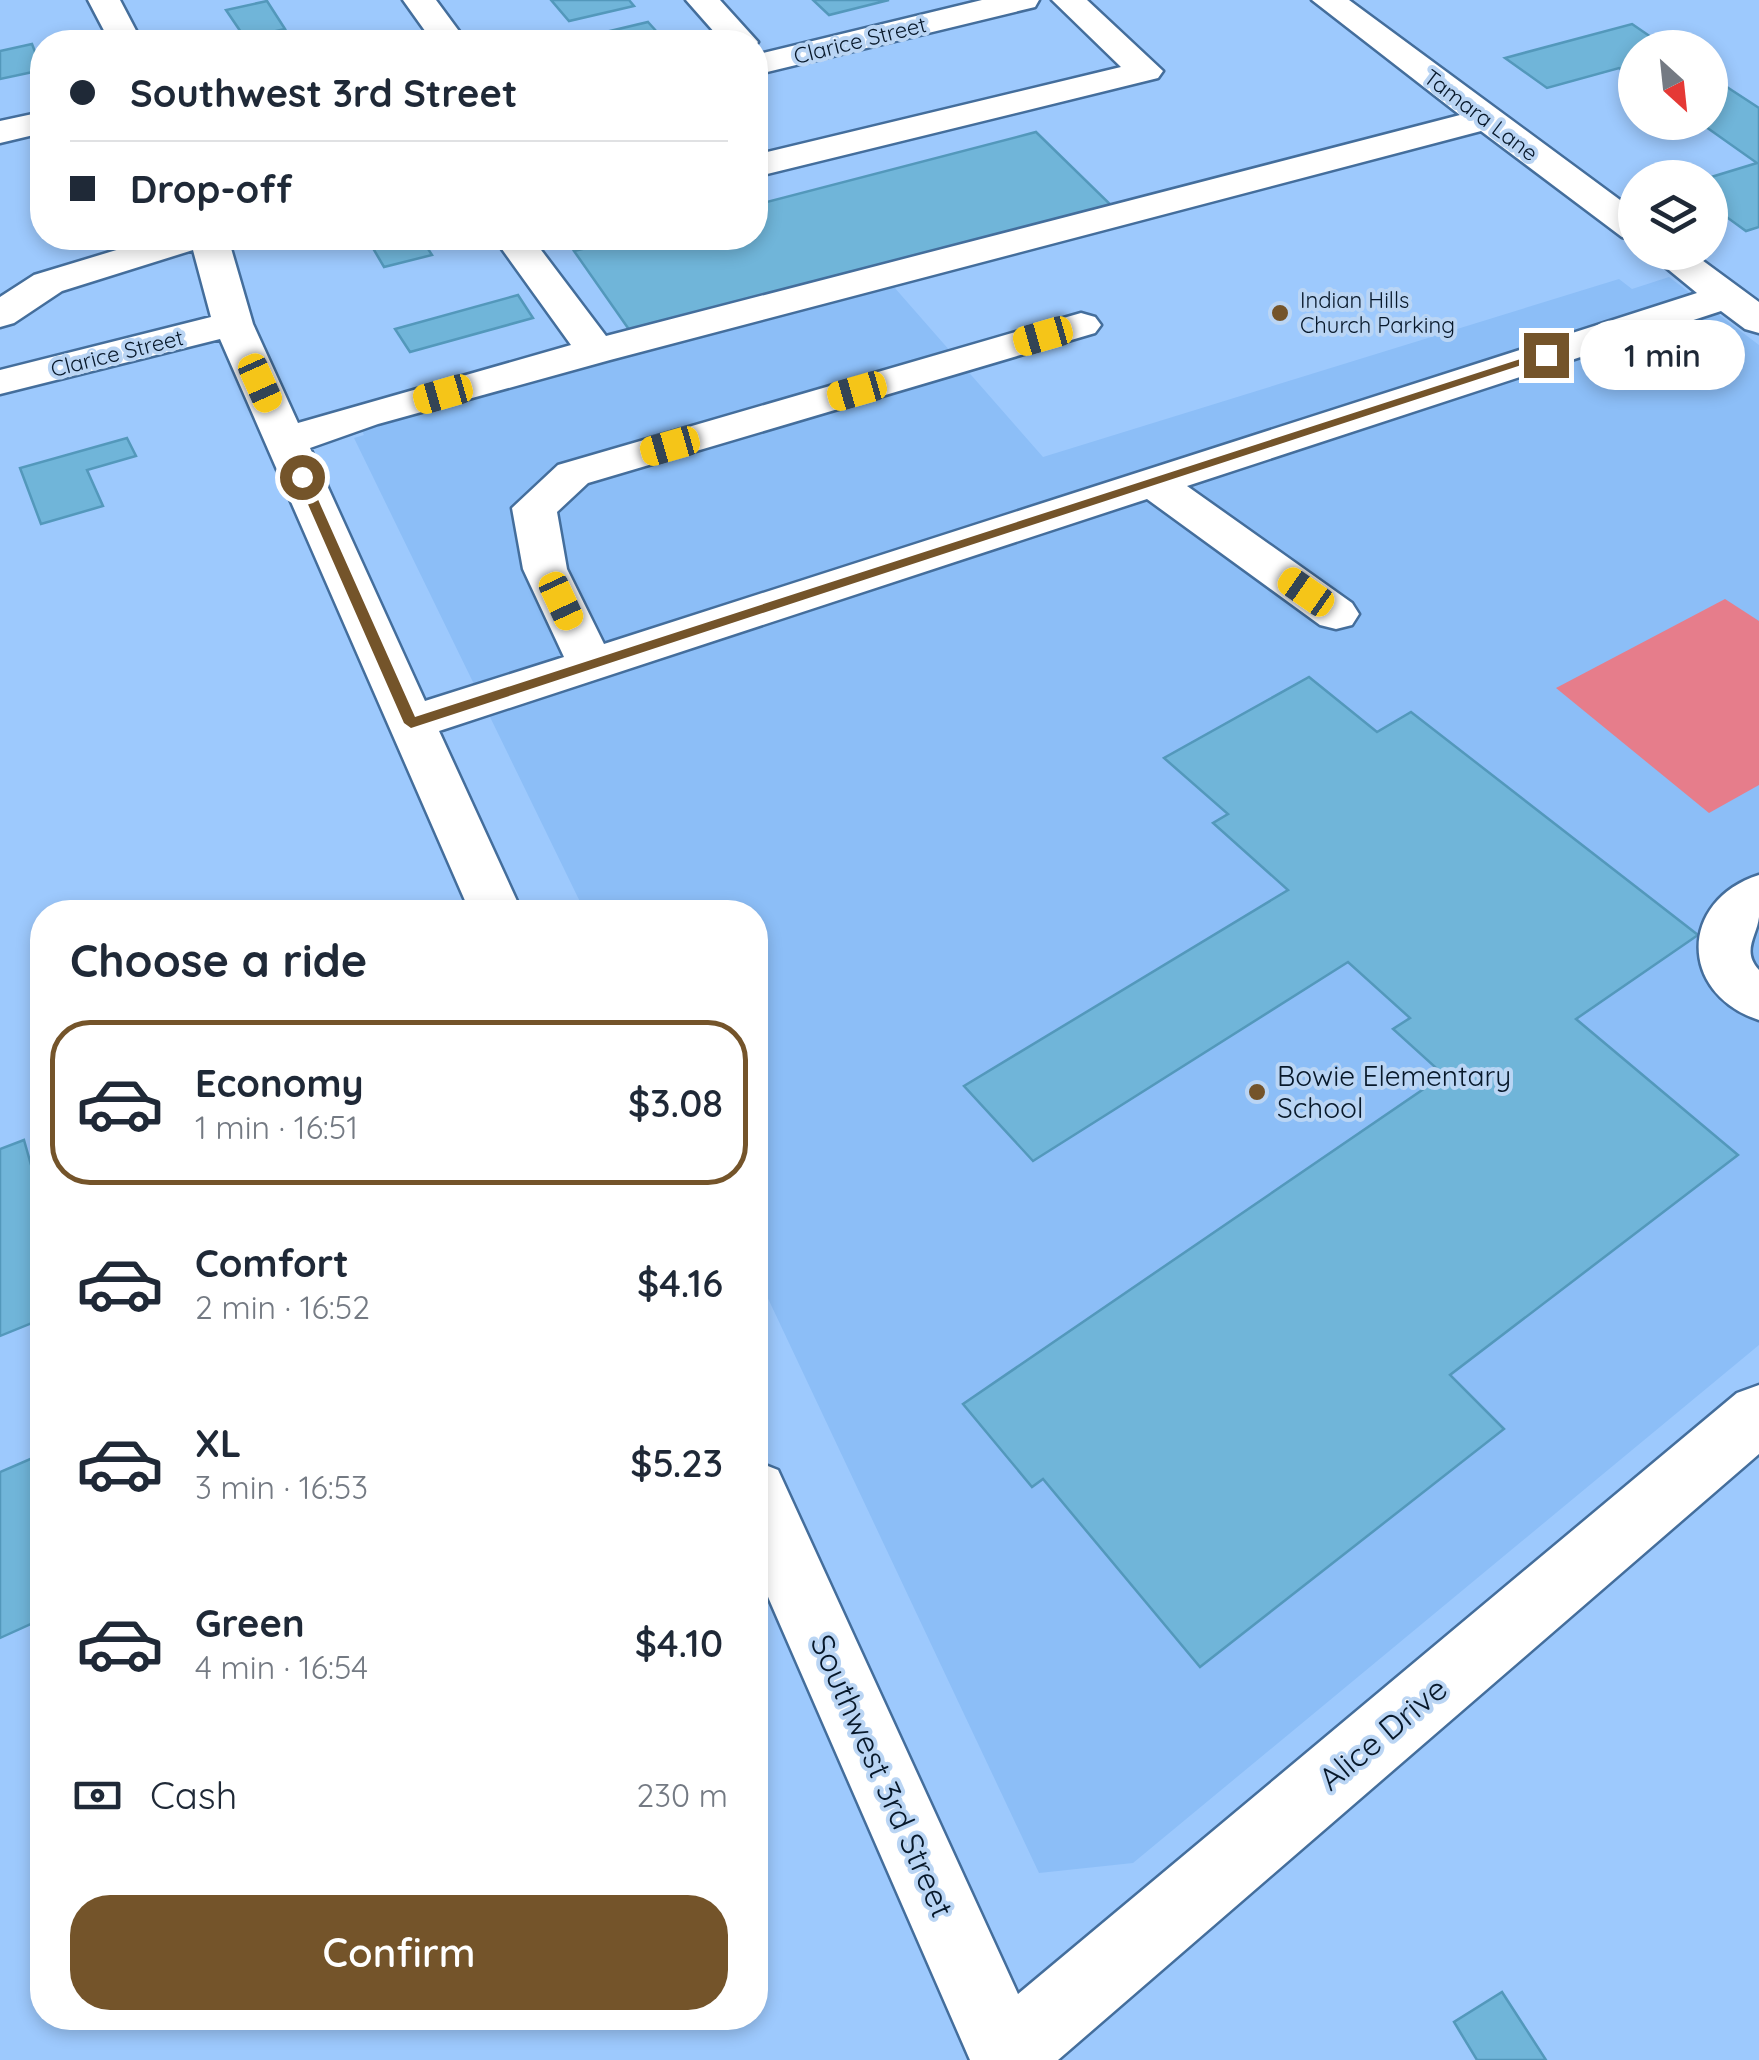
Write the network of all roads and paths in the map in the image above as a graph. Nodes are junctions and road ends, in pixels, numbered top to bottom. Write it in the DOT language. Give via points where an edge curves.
graph roads {
  1 [pos="104,0"];
  2 [pos="419,0"];
  3 [pos="702,0"];
  4 [pos="1020,0"];
  5 [pos="1068,0"];
  6 [pos="1337,1"];
  7 [pos="120,30"];
  8 [pos="441,30"];
  9 [pos="729,30"];
  10 [pos="768,54"];
  11 [pos="1487,119"];
  12 [pos="30,126"];
  13 [pos="0,132"];
  14 [pos="768,163"];
  15 [pos="1618,216"];
  16 [pos="155,250"];
  17 [pos="213,250"];
  18 [pos="522,250"];
  19 [pos="1690,270"];
  20 [pos="1742,309"];
  21 [pos="0,315"];
  22 [pos="233,324"];
  23 [pos="1081,326"];
  24 [pos="596,351"];
  25 [pos="0,382"];
  26 [pos="286,442"];
  27 [pos="1153,483"];
  28 [pos="1336,614"];
  29 [pos="592,665"];
  30 [pos="411,723"];
  31 [pos="1759,895"];
  32 [pos="491,900"];
  33 [pos="1759,999"];
  34 [pos="1759,1414"];
  35 [pos="768,1521"];
  36 [pos="1008,2057"];
  1 -- 7 [label="street"];
  2 -- 8 [label="street"];
  3 -- 9 [label="street"];
  4 -- 10 [label="street, Clarice Street"];
  5 -- 14 [label="street" via="1146,71"];
  6 -- 11 [label="street, Tamara Lane"];
  11 -- 15 [label="street, Tamara Lane"];
  11 -- 24 [label="street"];
  12 -- 13 [label="street"];
  16 -- 21 [label="street" via="48,283"];
  17 -- 22 [label="street"];
  18 -- 24 [label="street"];
  19 -- 20 [label="street"];
  20 -- 27 [label="street"];
  22 -- 25 [label="street, Clarice Street"];
  22 -- 26 [label="street"];
  23 -- 29 [label="street" via="573,474 534,508 545,569"];
  24 -- 26 [label="street"];
  26 -- 30 [label="street"];
  27 -- 28 [label="street"];
  27 -- 29 [label="street"];
  29 -- 30 [label="street"];
  30 -- 32 [label="street"];
  31 -- 33 [label="street" via="1735,910 1722,941 1734,980"];
  34 -- 36 [label="street, Alice Drive"];
  35 -- 36 [label="street, Southwest 3rd Street"];
}
